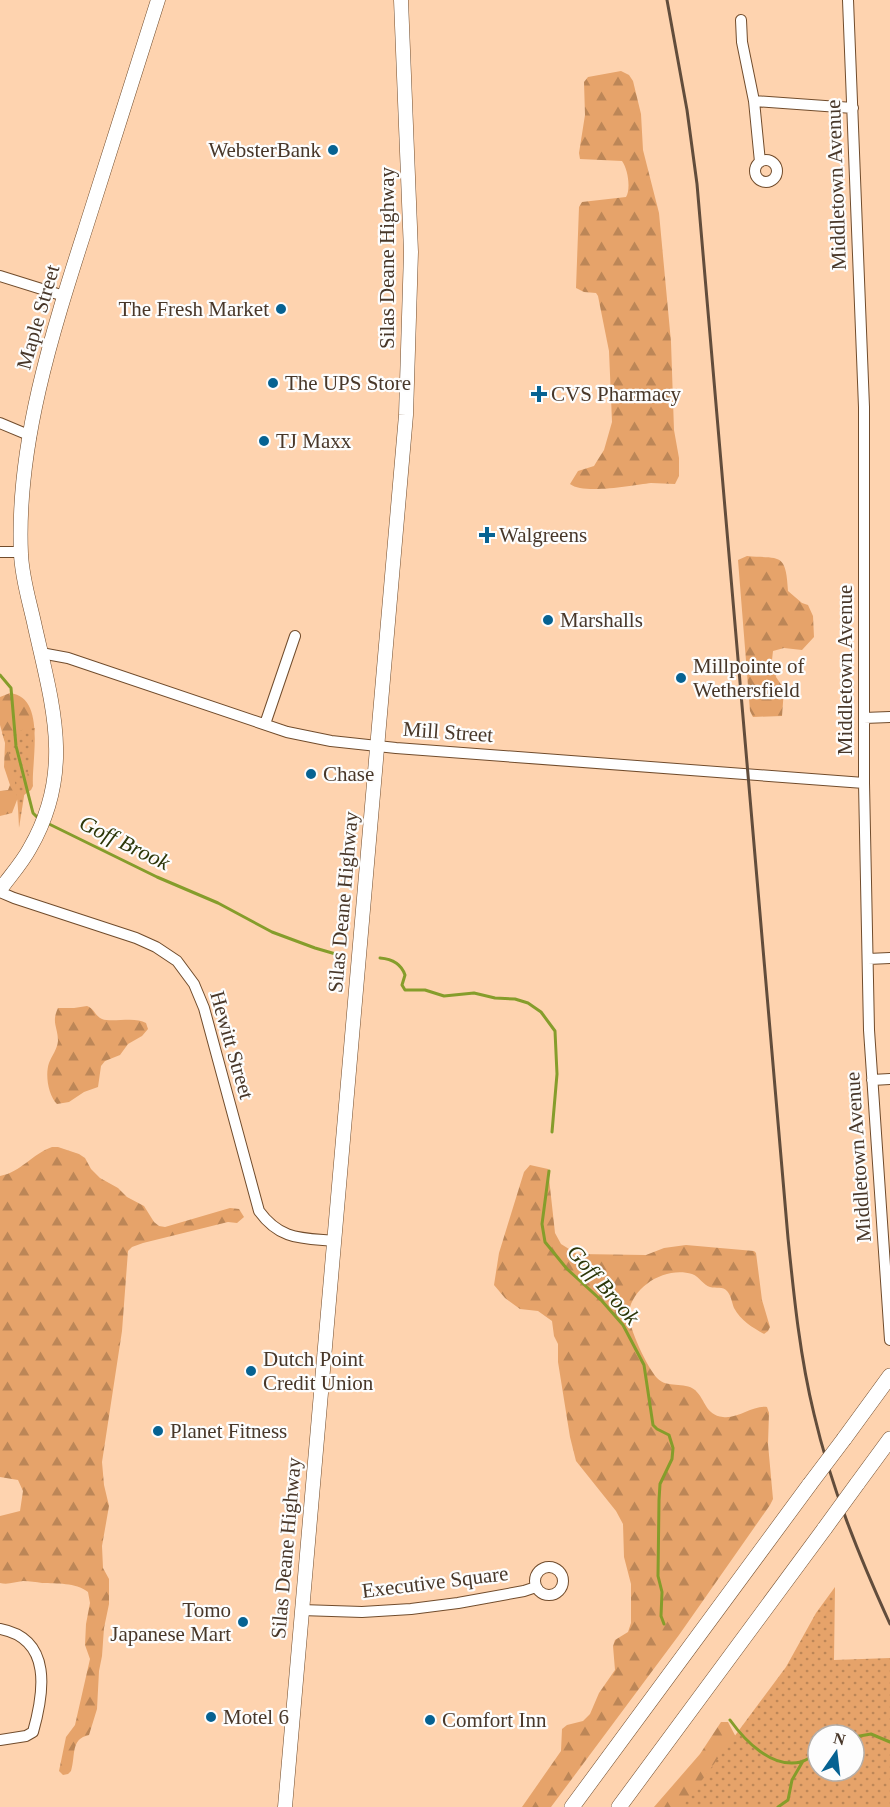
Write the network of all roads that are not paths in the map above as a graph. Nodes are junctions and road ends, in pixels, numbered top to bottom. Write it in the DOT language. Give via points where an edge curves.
graph roads {
  1 [pos="158,0"];
  2 [pos="401,0"];
  3 [pos="848,0"];
  4 [pos="741,20"];
  5 [pos="754,101"];
  6 [pos="853,108"];
  7 [pos="760,162"];
  8 [pos="0,276"];
  9 [pos="64,296"];
  10 [pos="0,423"];
  11 [pos="31,436"];
  12 [pos="0,552"];
  13 [pos="21,552"];
  14 [pos="295,636"];
  15 [pos="41,653"];
  16 [pos="890,717"];
  17 [pos="864,718"];
  18 [pos="265,724"];
  19 [pos="378,746"];
  20 [pos="864,783"];
  21 [pos="0,891"];
  22 [pos="868,958"];
  23 [pos="890,958"];
  24 [pos="890,1079"];
  25 [pos="872,1080"];
  26 [pos="334,1241"];
  27 [pos="890,1340"];
  28 [pos="890,1376"];
  29 [pos="890,1439"];
  30 [pos="536,1587"];
  31 [pos="302,1610"];
  32 [pos="0,1629"];
  33 [pos="0,1740"];
  34 [pos="285,1807"];
  35 [pos="572,1807"];
  36 [pos="619,1807"];
  1 -- 9 [label="main road, Maple Street"];
  2 -- 19 [label="main road, Silas Deane Highway" via="410,206 409,355"];
  3 -- 6 [label="street, Middletown Avenue"];
  4 -- 5 [label="street"];
  5 -- 6 [label="street"];
  5 -- 7 [label="street"];
  6 -- 17 [label="street, Middletown Avenue" via="864,407"];
  8 -- 9 [label="street"];
  9 -- 11 [label="main road, Maple Street"];
  10 -- 11 [label="street"];
  11 -- 13 [label="main road, Maple Street" via="21,506"];
  12 -- 13 [label="street"];
  13 -- 15 [label="main road, Maple Street"];
  14 -- 18 [label="street"];
  15 -- 18 [label="street, Mill Street" via="68,658"];
  15 -- 21 [label="main road, Maple Street" via="55,714 57,772 44,821"];
  16 -- 17 [label="street"];
  17 -- 20 [label="street, Middletown Avenue"];
  18 -- 19 [label="street, Mill Street" via="320,739"];
  19 -- 20 [label="street, Mill Street"];
  19 -- 26 [label="main road, Silas Deane Highway"];
  20 -- 22 [label="street, Middletown Avenue"];
  21 -- 26 [label="street, Hewitt Street" via="136,938 177,961 194,984 204,1008 259,1211 286,1235"];
  22 -- 23 [label="street"];
  22 -- 25 [label="street, Middletown Avenue"];
  24 -- 25 [label="street"];
  25 -- 27 [label="street, Middletown Avenue"];
  26 -- 31 [label="main road, Silas Deane Highway"];
  28 -- 35 [label="highway, bridge"];
  29 -- 36 [label="highway, bridge"];
  30 -- 31 [label="street, Executive Square" via="411,1609"];
  31 -- 34 [label="main road, Silas Deane Highway"];
  32 -- 33 [label="street" via="20,1636 30,1645 37,1656 43,1685 33,1732"];
}
